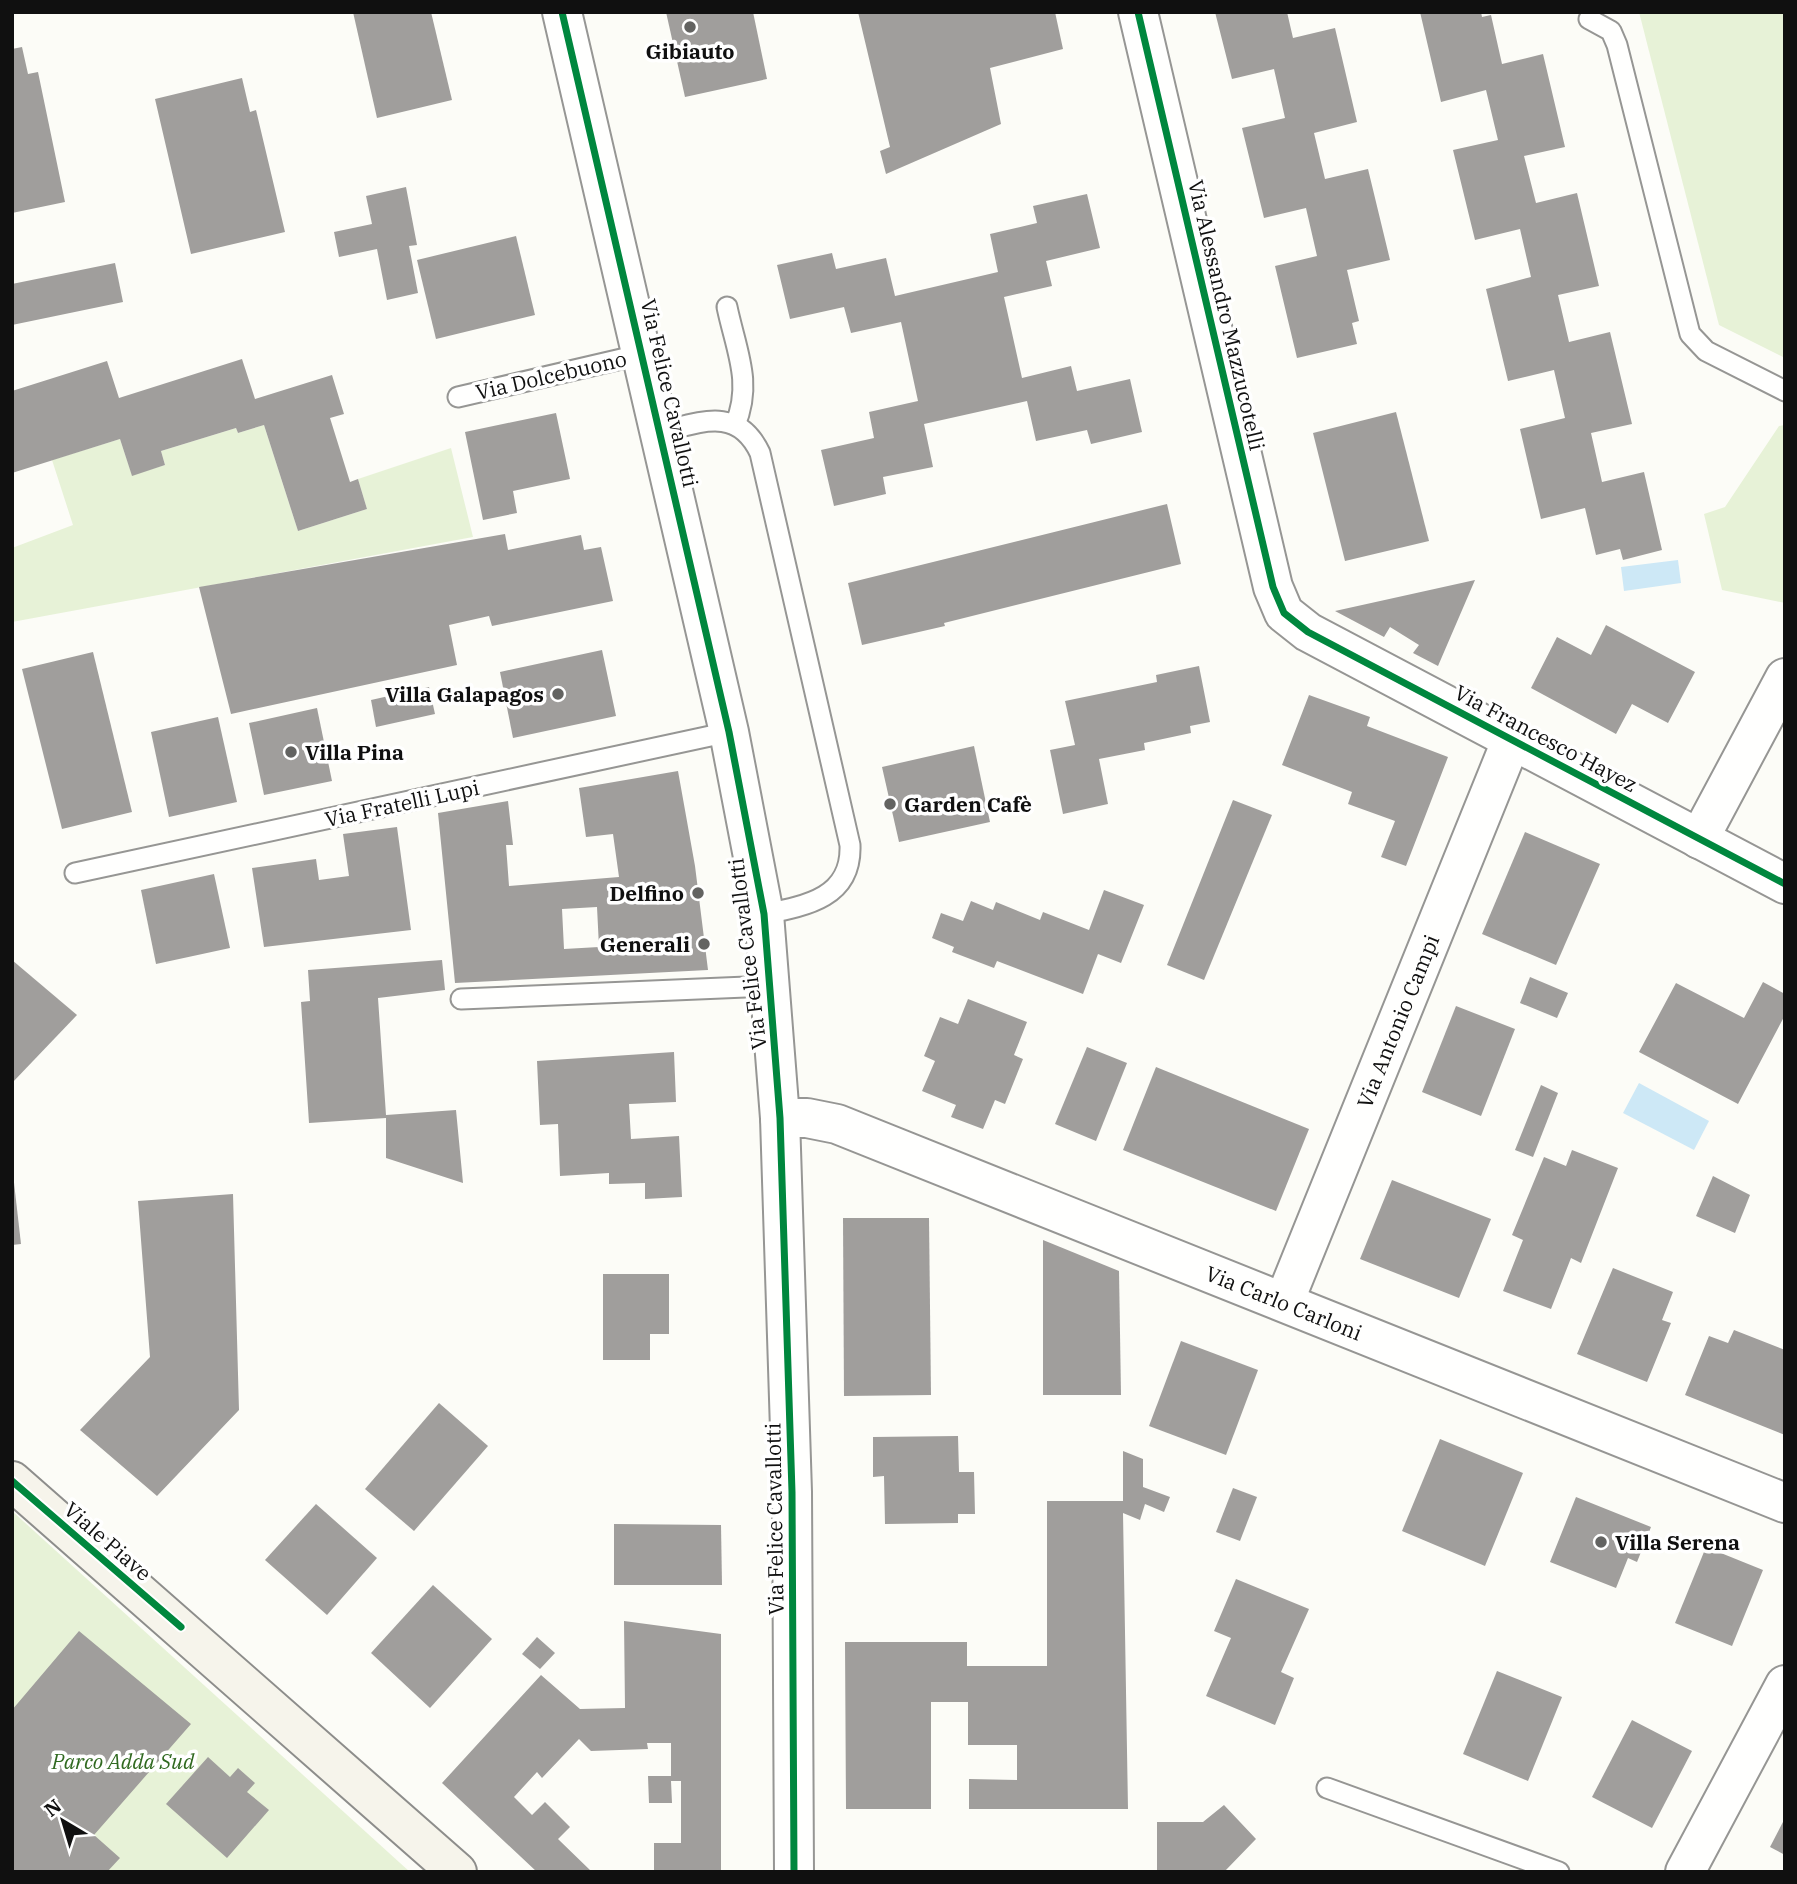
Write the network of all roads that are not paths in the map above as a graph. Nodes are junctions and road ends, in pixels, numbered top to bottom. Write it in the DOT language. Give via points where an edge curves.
graph roads {
  1 [pos="562,12"];
  2 [pos="1138,12"];
  3 [pos="1589,19"];
  4 [pos="727,307"];
  5 [pos="643,354"];
  6 [pos="1785,391"];
  7 [pos="458,397"];
  8 [pos="735,425"];
  9 [pos="661,432"];
  10 [pos="1292,621"];
  11 [pos="1785,678"];
  12 [pos="729,732"];
  13 [pos="1512,739"];
  14 [pos="1699,839"];
  15 [pos="75,873"];
  16 [pos="1785,884"];
  17 [pos="764,914"];
  18 [pos="772,986"];
  19 [pos="461,999"];
  20 [pos="780,1118"];
  21 [pos="1284,1302"];
  22 [pos="12,1481"];
  23 [pos="1785,1503"];
  24 [pos="1784,1690"];
  25 [pos="1327,1788"];
  26 [pos="457,1872"];
  27 [pos="794,1872"];
  28 [pos="1559,1872"];
  29 [pos="1685,1872"];
  1 -- 5 [label="street, Via Felice Cavallotti"];
  2 -- 10 [label="street, Via Alessandro Mazzucotelli" via="1273,587"];
  3 -- 6 [label="lane" via="1611,31 1617,45 1690,334 1706,351"];
  4 -- 8 [label="lane" via="745,386"];
  5 -- 7 [label="lane, Via Dolcebuono"];
  5 -- 9 [label="street, Via Felice Cavallotti"];
  8 -- 9 [label="lane" via="705,421"];
  8 -- 17 [label="lane" via="749,434 760,453 849,845 846,872 826,896 794,909"];
  9 -- 12 [label="street, Via Felice Cavallotti"];
  10 -- 13 [label="street, Via Francesco Hayez"];
  11 -- 14 [label="street"];
  12 -- 15 [label="lane, Via Fratelli Lupi"];
  12 -- 17 [label="street, Via Felice Cavallotti"];
  13 -- 14 [label="street, Via Francesco Hayez"];
  13 -- 21 [label="street, Via Antonio Campi"];
  14 -- 16 [label="street, Via Francesco Hayez"];
  17 -- 18 [label="street, Via Felice Cavallotti"];
  18 -- 19 [label="lane"];
  18 -- 20 [label="street, Via Felice Cavallotti"];
  20 -- 21 [label="street, Via Carlo Carloni" via="836,1124"];
  20 -- 27 [label="street, Via Felice Cavallotti" via="792,1492"];
  21 -- 23 [label="street, Via Carlo Carloni"];
  22 -- 26 [label="street, Viale Piave"];
  24 -- 29 [label="street"];
  25 -- 28 [label="lane"];
}
